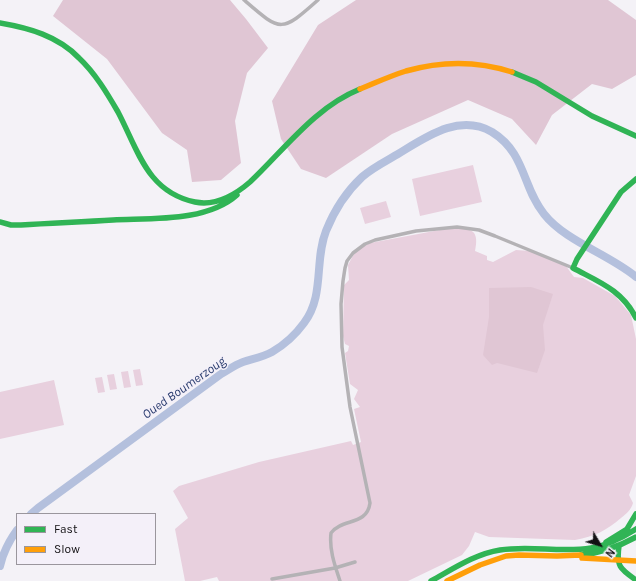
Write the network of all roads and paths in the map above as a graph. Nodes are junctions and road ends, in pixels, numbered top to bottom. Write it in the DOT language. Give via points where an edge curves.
graph roads {
  1 [pos="244,0"];
  2 [pos="318,0"];
  3 [pos="0,24"];
  4 [pos="636,136"];
  5 [pos="636,179"];
  6 [pos="244,188"];
  7 [pos="0,222"];
  8 [pos="573,268"];
  9 [pos="636,318"];
  10 [pos="636,514"];
  11 [pos="636,529"];
  12 [pos="636,537"];
  13 [pos="599,546"];
  14 [pos="620,546"];
  15 [pos="566,557"];
  16 [pos="616,560"];
  17 [pos="636,561"];
  18 [pos="355,562"];
  19 [pos="335,568"];
  20 [pos="272,579"];
  21 [pos="636,580"];
  22 [pos="340,581"];
  23 [pos="431,581"];
  24 [pos="447,581"];
  1 -- 2 [label="street" via="267,20 280,25 297,18"];
  3 -- 6 [label="main road" via="46,35 63,44 90,69 117,111 147,170 166,191 186,201 200,203 221,200"];
  4 -- 6 [label="main road" via="586,113 519,74 482,65 438,65 394,75 332,103"];
  5 -- 8 [label="main road" via="621,192"];
  6 -- 7 [label="main road" via="226,203 184,216 22,225"];
  8 -- 9 [label="main road" via="621,296"];
  8 -- 19 [label="street" via="479,230 457,227 416,231 375,240 353,253 345,268 343,281 342,341 350,407 370,503 366,515 340,526 331,533"];
  10 -- 13 [label="main road" via="627,529"];
  11 -- 13 [label="main road" via="616,541"];
  12 -- 14 [label="main road"];
  13 -- 23 [label="main road" via="495,551 478,556"];
  14 -- 15 [label="main road" via="588,556"];
  14 -- 16 [label="main road"];
  15 -- 16 [label="main road"];
  15 -- 24 [label="main road" via="502,557 478,565"];
  16 -- 17 [label="main road"];
  16 -- 21 [label="main road" via="619,567"];
  18 -- 19 [label="street"];
  19 -- 20 [label="street"];
  19 -- 22 [label="street"];
}
